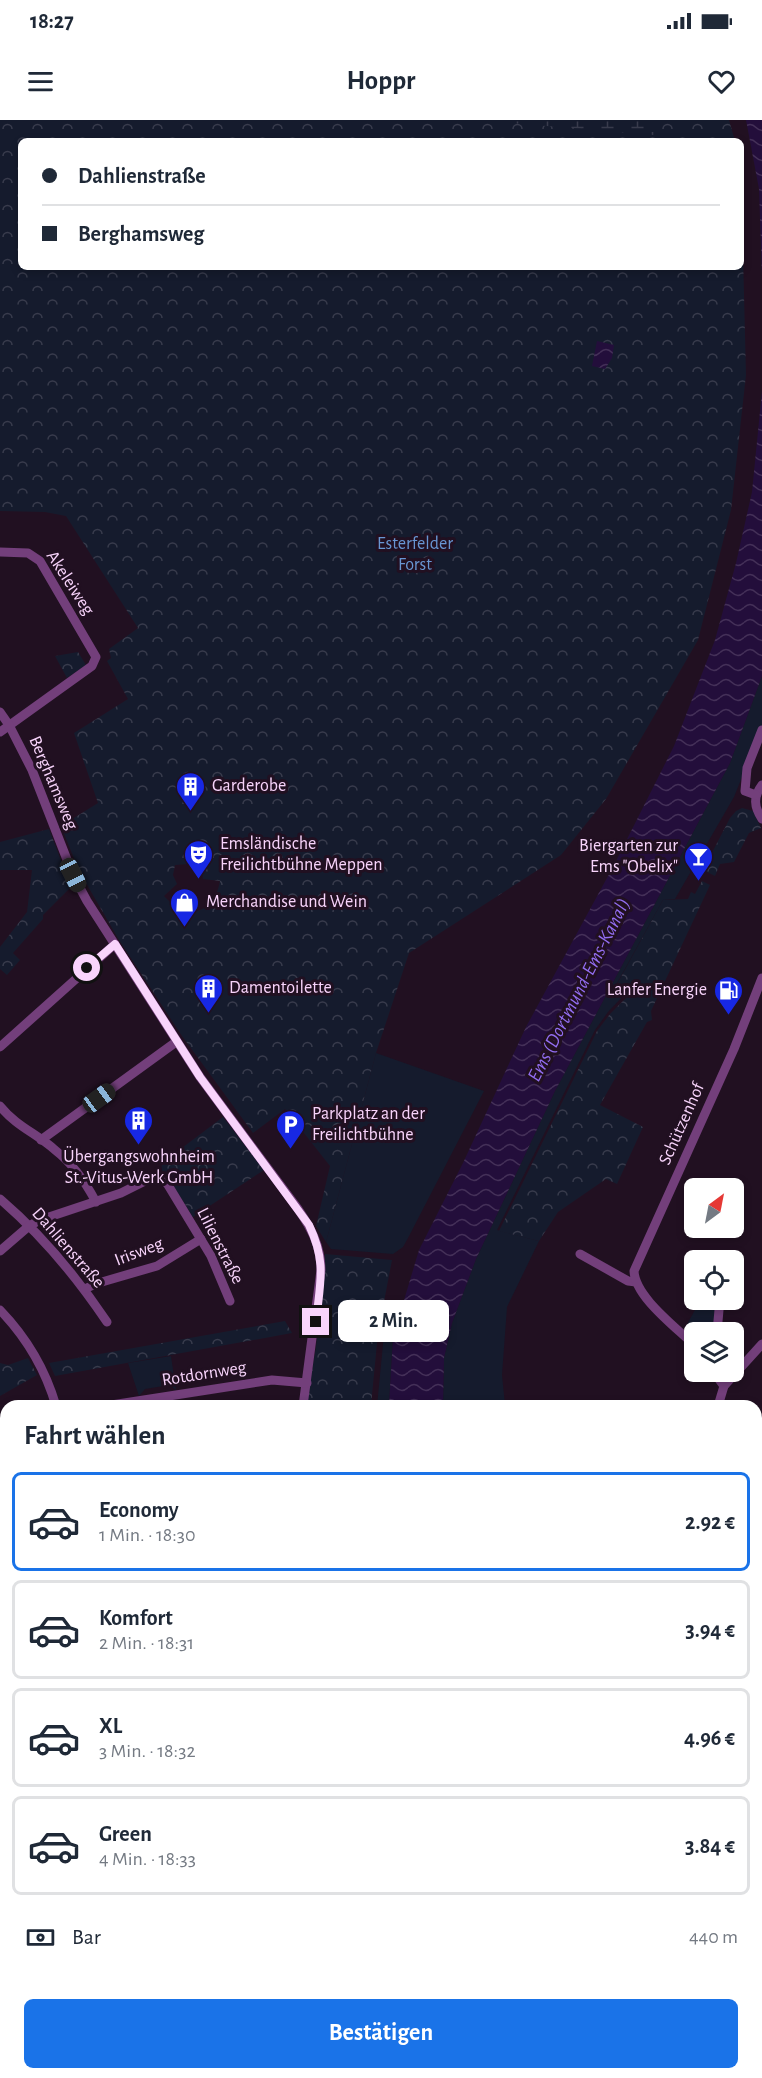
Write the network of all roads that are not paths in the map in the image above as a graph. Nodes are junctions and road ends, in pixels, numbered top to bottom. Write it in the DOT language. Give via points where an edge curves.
graph roads {
  1 [pos="0,552"];
  2 [pos="0,712"];
  3 [pos="9,725"];
  4 [pos="762,730"];
  5 [pos="0,732"];
  6 [pos="762,785"];
  7 [pos="756,795"];
  8 [pos="762,819"];
  9 [pos="115,944"];
  10 [pos="762,978"];
  11 [pos="176,1042"];
  12 [pos="0,1047"];
  13 [pos="0,1106"];
  14 [pos="41,1140"];
  15 [pos="0,1199"];
  16 [pos="96,1202"];
  17 [pos="29,1226"];
  18 [pos="201,1239"];
  19 [pos="0,1251"];
  20 [pos="580,1254"];
  21 [pos="636,1282"];
  22 [pos="85,1289"];
  23 [pos="230,1301"];
  24 [pos="0,1310"];
  25 [pos="107,1322"];
  26 [pos="684,1335"];
  27 [pos="762,1344"];
  28 [pos="721,1382"];
  29 [pos="307,1383"];
  30 [pos="724,1386"];
  31 [pos="54,1400"];
  32 [pos="144,1400"];
  33 [pos="304,1400"];
  34 [pos="720,1400"];
  1 -- 3 [label="street, Akeleiweg" via="28,553 40,561 96,657 92,666"];
  2 -- 3 [label="street, Berghamsweg"];
  3 -- 5 [label="street"];
  3 -- 9 [label="street, Berghamsweg" via="32,771 73,875"];
  4 -- 7 [label="street" via="747,768 746,791"];
  6 -- 7 [label="street"];
  7 -- 8 [label="street" via="755,804"];
  9 -- 11 [label="street, Berghamsweg"];
  9 -- 12 [label="street"];
  10 -- 21 [label="street, Schützenhof" via="634,1271"];
  11 -- 14 [label="street"];
  11 -- 29 [label="street, Berghamsweg" via="315,1238 321,1270"];
  13 -- 14 [label="street" via="17,1124"];
  14 -- 16 [label="street" via="66,1161"];
  15 -- 17 [label="street, Dahlienstraße"];
  16 -- 17 [label="street, Lilienstraße"];
  16 -- 18 [label="street, Lilienstraße" via="157,1177 164,1180"];
  17 -- 19 [label="street, Lilienstraße"];
  17 -- 22 [label="street, Dahlienstraße"];
  18 -- 22 [label="street, Irisweg" via="157,1266"];
  18 -- 23 [label="street, Lilienstraße"];
  20 -- 21 [label="street"];
  21 -- 26 [label="street" via="646,1298"];
  22 -- 25 [label="street, Dahlienstraße"];
  24 -- 31 [label="street" via="31,1346"];
  27 -- 30 [label="street"];
  28 -- 30 [label="street"];
  29 -- 32 [label="street, Rotdornweg" via="272,1380"];
  29 -- 33 [label="street, Berghamsweg"];
  30 -- 34 [label="street"];
}
